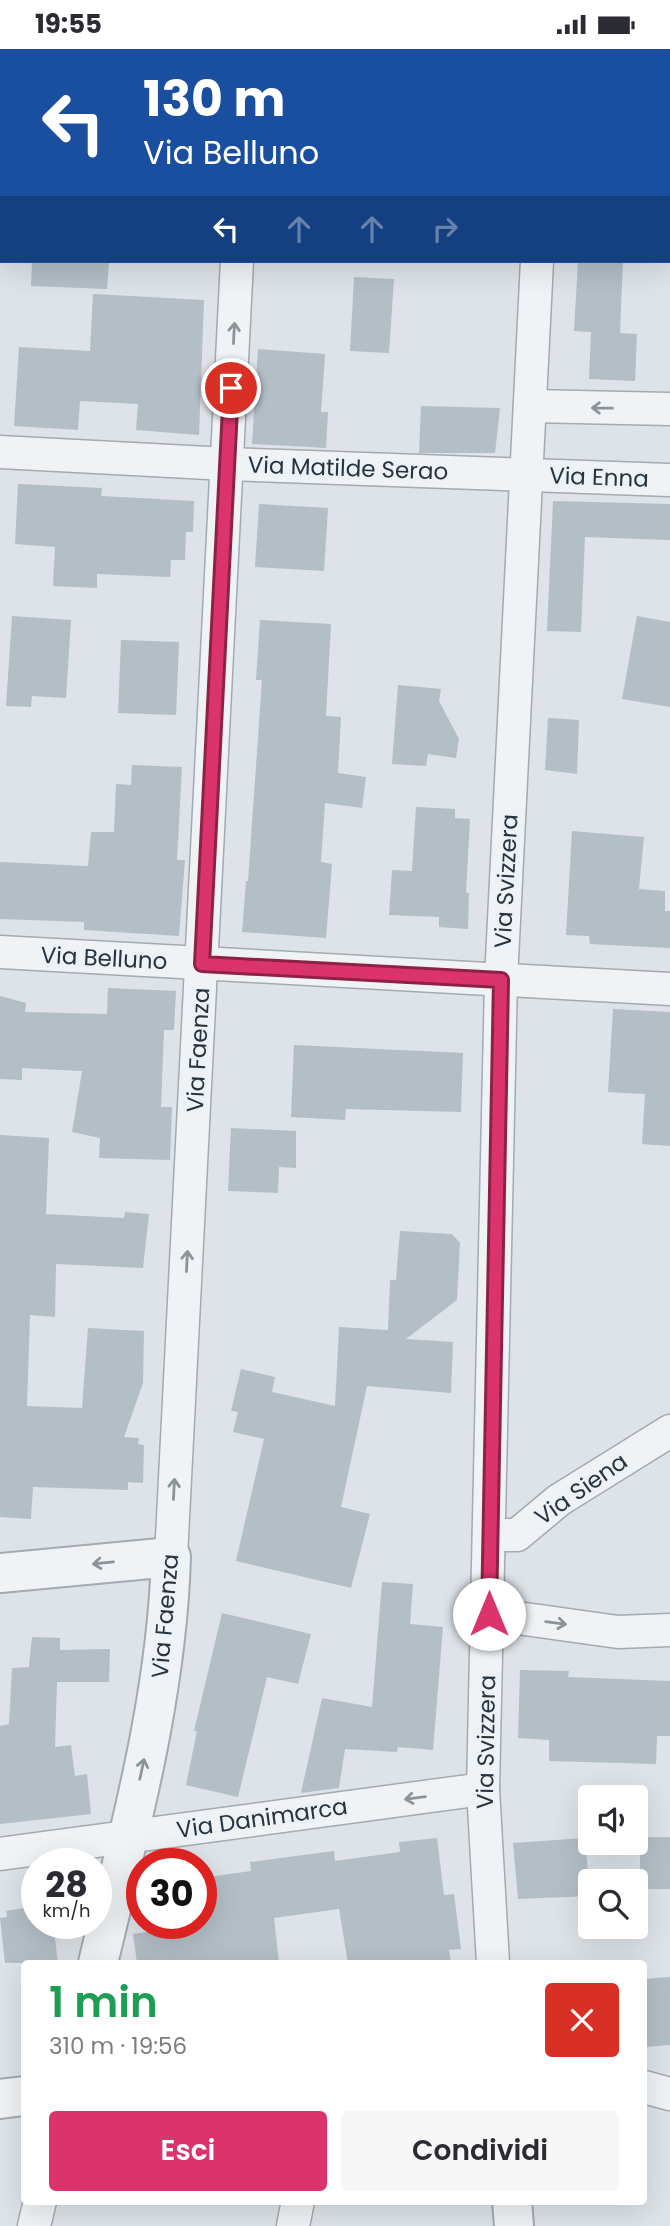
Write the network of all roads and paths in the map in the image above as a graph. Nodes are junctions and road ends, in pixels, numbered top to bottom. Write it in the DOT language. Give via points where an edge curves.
graph roads {
  1 [pos="237,263"];
  2 [pos="537,263"];
  3 [pos="530,407"];
  4 [pos="670,409"];
  5 [pos="0,452"];
  6 [pos="227,464"];
  7 [pos="528,475"];
  8 [pos="670,480"];
  9 [pos="0,953"];
  10 [pos="202,964"];
  11 [pos="501,980"];
  12 [pos="670,989"];
  13 [pos="670,1431"];
  14 [pos="489,1535"];
  15 [pos="171,1557"];
  16 [pos="0,1573"];
  17 [pos="489,1614"];
  18 [pos="670,1630"];
  19 [pos="482,1789"];
  20 [pos="129,1836"];
  21 [pos="0,1854"];
  22 [pos="99,1960"];
  23 [pos="493,1960"];
  24 [pos="647,2088"];
  25 [pos="670,2094"];
  26 [pos="21,2096"];
  27 [pos="0,2099"];
  28 [pos="39,2205"];
  29 [pos="297,2205"];
  30 [pos="512,2205"];
  31 [pos="34,2226"];
  32 [pos="293,2226"];
  33 [pos="514,2226"];
  6 -- 1 [label="street, Via Faenza, one-way"];
  2 -- 3 [label="street, Via Svizzera"];
  4 -- 3 [label="street, one-way"];
  3 -- 7 [label="street, Via Svizzera"];
  5 -- 6 [label="street, Via Matilde Serao"];
  6 -- 7 [label="street, Via Matilde Serao"];
  6 -- 10 [label="street, Via Faenza"];
  7 -- 8 [label="street, Via Enna"];
  7 -- 11 [label="street, Via Svizzera"];
  9 -- 10 [label="street, Via Belluno"];
  10 -- 11 [label="street, Via Belluno"];
  15 -- 10 [label="street, Via Faenza, one-way"];
  11 -- 12 [label="street, Via Belluno"];
  11 -- 14 [label="street, Via Svizzera"];
  13 -- 14 [label="street, Via Siena" via="559,1500 517,1535"];
  14 -- 17 [label="street, Via Svizzera"];
  15 -- 16 [label="street, one-way"];
  20 -- 15 [label="street, Via Faenza, one-way" via="161,1681"];
  17 -- 18 [label="street, one-way" via="618,1632"];
  17 -- 19 [label="street, Via Svizzera"];
  19 -- 20 [label="street, Via Danimarca, one-way"];
  19 -- 23 [label="street, Via Svizzera"];
  20 -- 21 [label="street, Via Danimarca"];
  20 -- 22 [label="street, Via Faenza"];
  24 -- 25 [label="street"];
  26 -- 27 [label="street"];
  28 -- 31 [label="street"];
  29 -- 32 [label="street"];
  30 -- 33 [label="street"];
}
